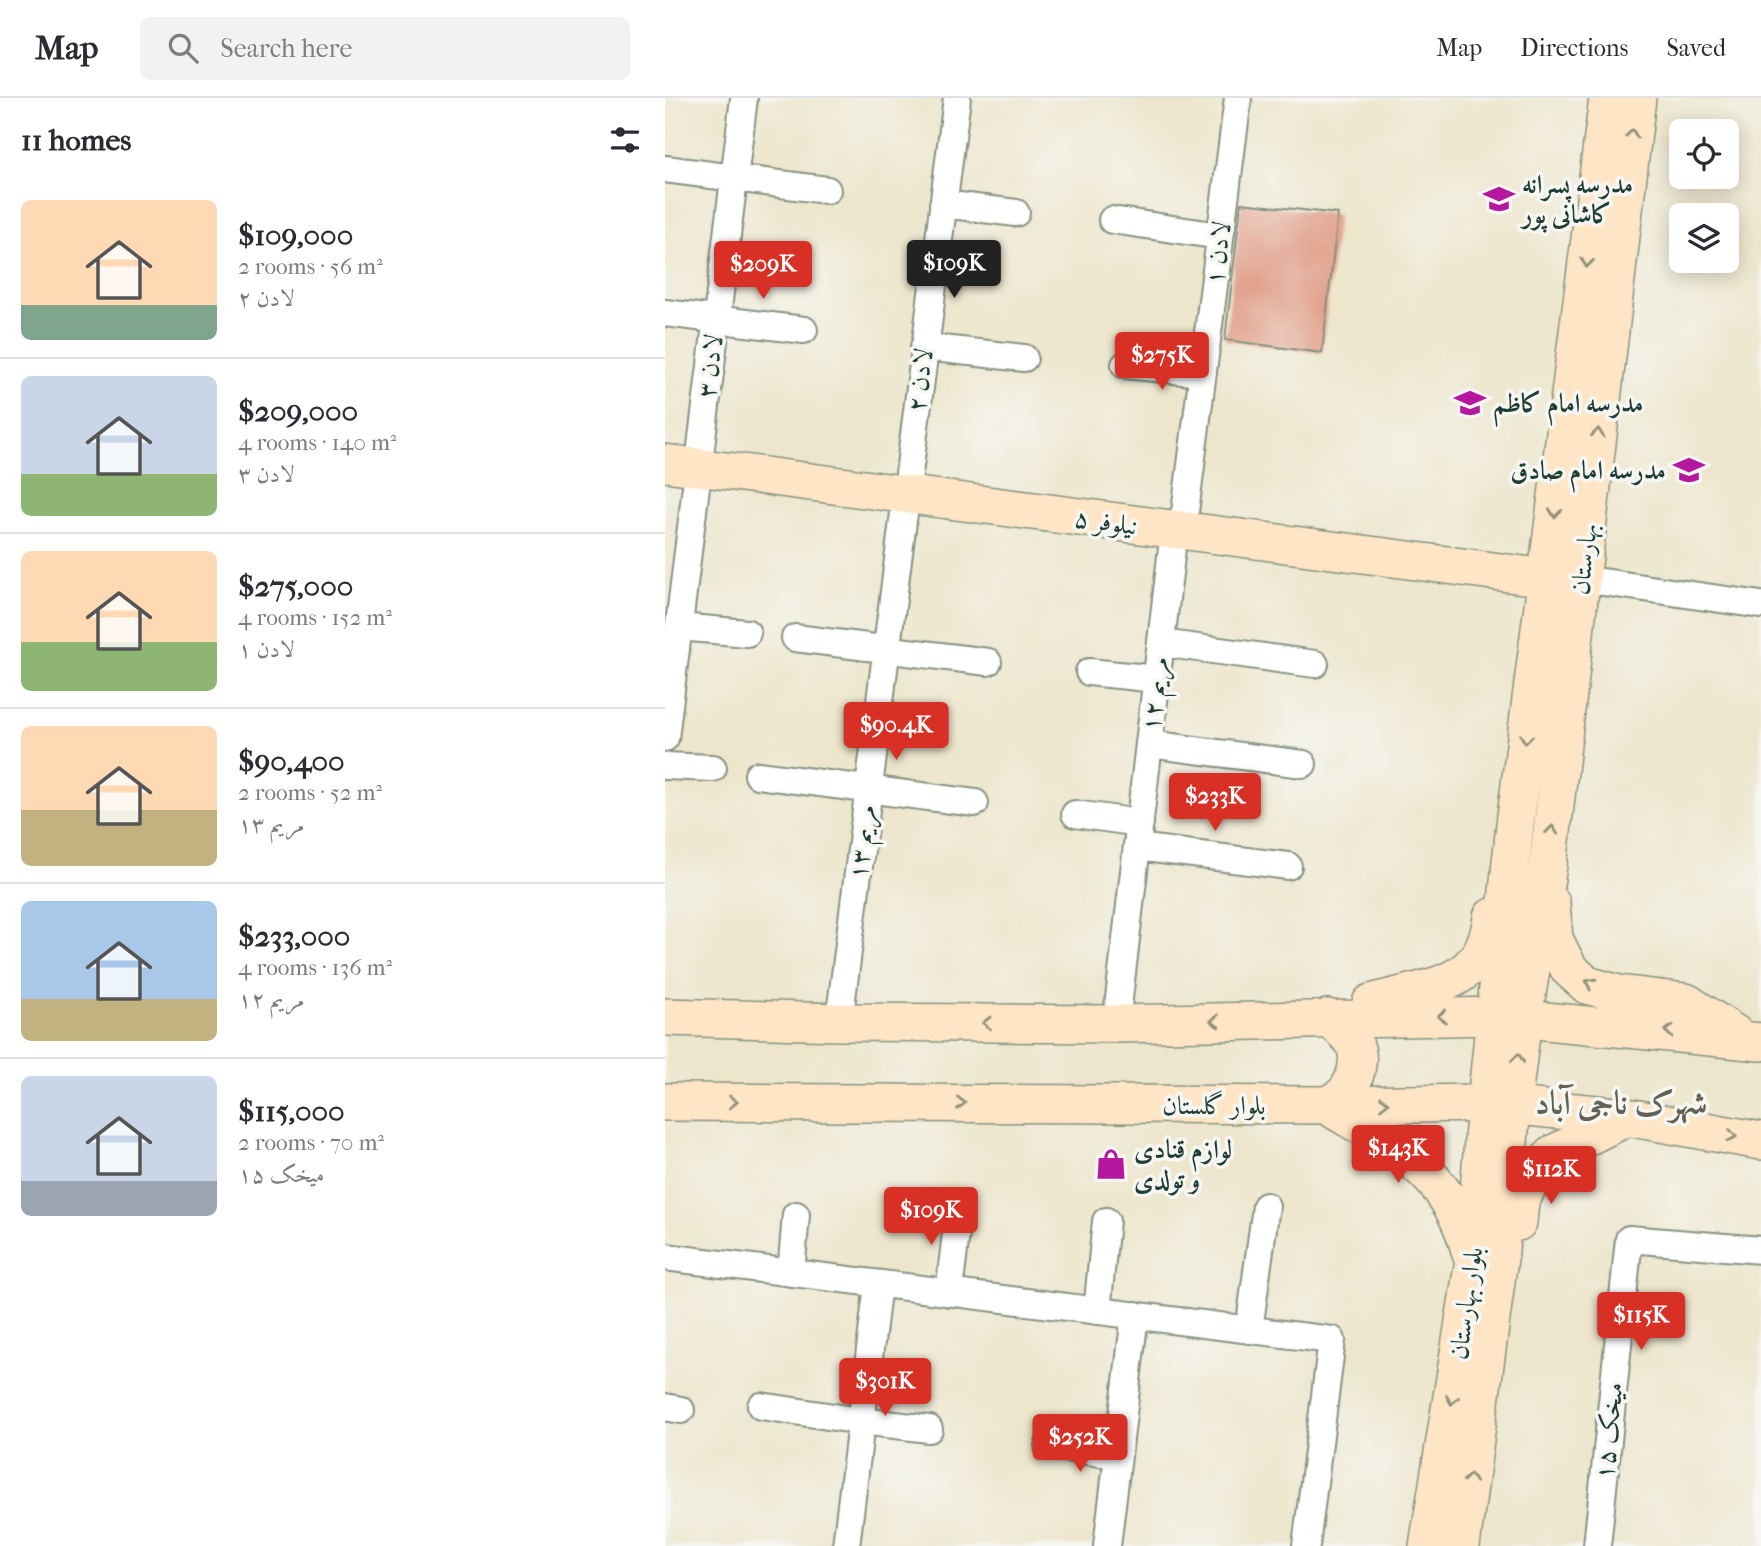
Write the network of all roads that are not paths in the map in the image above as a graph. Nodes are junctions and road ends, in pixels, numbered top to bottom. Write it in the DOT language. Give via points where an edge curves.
graph roads {
  1 [pos="744,98"];
  2 [pos="957,98"];
  3 [pos="1238,98"];
  4 [pos="1608,98"];
  5 [pos="1637,98"];
  6 [pos="665,169"];
  7 [pos="734,178"];
  8 [pos="827,190"];
  9 [pos="943,204"];
  10 [pos="1016,214"];
  11 [pos="1112,220"];
  12 [pos="1220,236"];
  13 [pos="665,313"];
  14 [pos="716,319"];
  15 [pos="804,330"];
  16 [pos="925,347"];
  17 [pos="1024,358"];
  18 [pos="1125,365"];
  19 [pos="1203,373"];
  20 [pos="681,466"];
  21 [pos="905,495"];
  22 [pos="1174,531"];
  23 [pos="1564,579"];
  24 [pos="1761,605"];
  25 [pos="679,627"];
  26 [pos="747,633"];
  27 [pos="795,638"];
  28 [pos="1161,643"];
  29 [pos="886,649"];
  30 [pos="988,662"];
  31 [pos="1315,664"];
  32 [pos="1089,672"];
  33 [pos="1157,679"];
  34 [pos="665,737"];
  35 [pos="1149,744"];
  36 [pos="1303,764"];
  37 [pos="665,766"];
  38 [pos="713,768"];
  39 [pos="758,775"];
  40 [pos="868,790"];
  41 [pos="975,803"];
  42 [pos="1075,814"];
  43 [pos="1515,824"];
  44 [pos="1138,835"];
  45 [pos="1288,866"];
  46 [pos="1548,866"];
  47 [pos="665,1017"];
  48 [pos="1509,1017"];
  49 [pos="1328,1018"];
  50 [pos="839,1022"];
  51 [pos="1116,1024"];
  52 [pos="1752,1040"];
  53 [pos="665,1102"];
  54 [pos="1326,1105"];
  55 [pos="1499,1105"];
  56 [pos="1627,1117"];
  57 [pos="1761,1141"];
  58 [pos="959,1206"];
  59 [pos="1266,1206"];
  60 [pos="796,1215"];
  61 [pos="1106,1221"];
  62 [pos="1761,1251"];
  63 [pos="665,1257"];
  64 [pos="792,1273"];
  65 [pos="1484,1280"];
  66 [pos="878,1284"];
  67 [pos="949,1293"];
  68 [pos="1097,1311"];
  69 [pos="1135,1315"];
  70 [pos="1249,1330"];
  71 [pos="761,1406"];
  72 [pos="861,1422"];
  73 [pos="929,1429"];
  74 [pos="1048,1446"];
  75 [pos="1118,1455"];
  76 [pos="846,1546"];
  77 [pos="1107,1546"];
  78 [pos="1306,1546"];
  79 [pos="1428,1546"];
  80 [pos="1461,1546"];
  81 [pos="1597,1546"];
  1 -- 7 [label="street, لادن ۳"];
  2 -- 9 [label="street, لادن ۲"];
  3 -- 12 [label="street, لادن ۱"];
  4 -- 23 [label="main road, بهارستان, one-way"];
  23 -- 5 [label="main road, بهارستان, one-way"];
  6 -- 7 [label="street"];
  7 -- 8 [label="street"];
  7 -- 14 [label="street, لادن ۳"];
  9 -- 10 [label="street"];
  9 -- 16 [label="street, لادن ۲"];
  11 -- 12 [label="street"];
  12 -- 19 [label="street, لادن ۱"];
  13 -- 14 [label="street"];
  14 -- 15 [label="street"];
  14 -- 20 [label="street, لادن ۳"];
  16 -- 17 [label="street"];
  16 -- 21 [label="street, لادن ۲"];
  18 -- 19 [label="street"];
  19 -- 22 [label="street, لادن ۱" via="1185,512"];
  20 -- 21 [label="main road, نیلوفر ۵"];
  20 -- 25 [label="street, لادن ۳"];
  21 -- 22 [label="main road, نیلوفر ۵"];
  21 -- 29 [label="street, مریم ۱۳"];
  22 -- 23 [label="main road, نیلوفر ۵"];
  22 -- 28 [label="street, مریم ۱۲"];
  23 -- 24 [label="street"];
  23 -- 43 [label="main road, بهارستان, one-way"];
  46 -- 23 [label="main road, بهارستان, one-way"];
  25 -- 26 [label="street"];
  25 -- 34 [label="street, لادن ۳"];
  27 -- 29 [label="street"];
  28 -- 31 [label="street"];
  28 -- 33 [label="street, مریم ۱۲"];
  29 -- 30 [label="street"];
  29 -- 40 [label="street, مریم ۱۳"];
  32 -- 33 [label="street"];
  33 -- 35 [label="street, مریم ۱۲"];
  35 -- 36 [label="street"];
  35 -- 44 [label="street, مریم ۱۲"];
  37 -- 38 [label="street"];
  39 -- 40 [label="street"];
  40 -- 41 [label="street"];
  40 -- 50 [label="street, مریم ۱۳"];
  42 -- 44 [label="street"];
  43 -- 48 [label="main road, بهارستان"];
  43 -- 49 [label="main road" via="1494,897 1489,935 1476,961 1454,980"];
  44 -- 45 [label="street"];
  44 -- 51 [label="street, مریم ۱۲"];
  46 -- 48 [label="main road, بهارستان"];
  52 -- 46 [label="main road, one-way" via="1686,1002 1587,985 1569,969 1554,939"];
  47 -- 50 [label="main road"];
  48 -- 49 [label="main road, one-way"];
  52 -- 48 [label="main road, one-way"];
  48 -- 55 [label="main road, بلوار بهارستان"];
  49 -- 51 [label="main road, one-way"];
  49 -- 54 [label="main road" via="1356,1048 1357,1063 1344,1094"];
  51 -- 50 [label="main road, one-way"];
  53 -- 54 [label="main road, بلوار گلستان, one-way"];
  54 -- 55 [label="main road, بلوار گلستان, one-way"];
  54 -- 65 [label="main road" via="1407,1154 1439,1183"];
  55 -- 56 [label="main road, بلوار گلستان"];
  55 -- 65 [label="main road, بلوار بهارستان"];
  56 -- 57 [label="main road, بلوار گلستان, one-way"];
  56 -- 65 [label="main road" via="1553,1154 1533,1175 1520,1203 1512,1269"];
  58 -- 67 [label="street"];
  59 -- 70 [label="street"];
  60 -- 64 [label="street"];
  61 -- 68 [label="street"];
  62 -- 81 [label="street, میخک ۱۵" via="1629,1239"];
  63 -- 64 [label="street"];
  64 -- 66 [label="street"];
  65 -- 79 [label="main road, بلوار بهارستان, one-way"];
  80 -- 65 [label="main road, بلوار بهارستان, one-way"];
  66 -- 67 [label="street"];
  66 -- 72 [label="street"];
  67 -- 68 [label="street"];
  68 -- 69 [label="street"];
  69 -- 70 [label="street"];
  69 -- 75 [label="street"];
  70 -- 78 [label="street" via="1332,1340"];
  71 -- 72 [label="street"];
  72 -- 73 [label="street"];
  72 -- 76 [label="street"];
  74 -- 75 [label="street"];
  75 -- 77 [label="street"];
}
